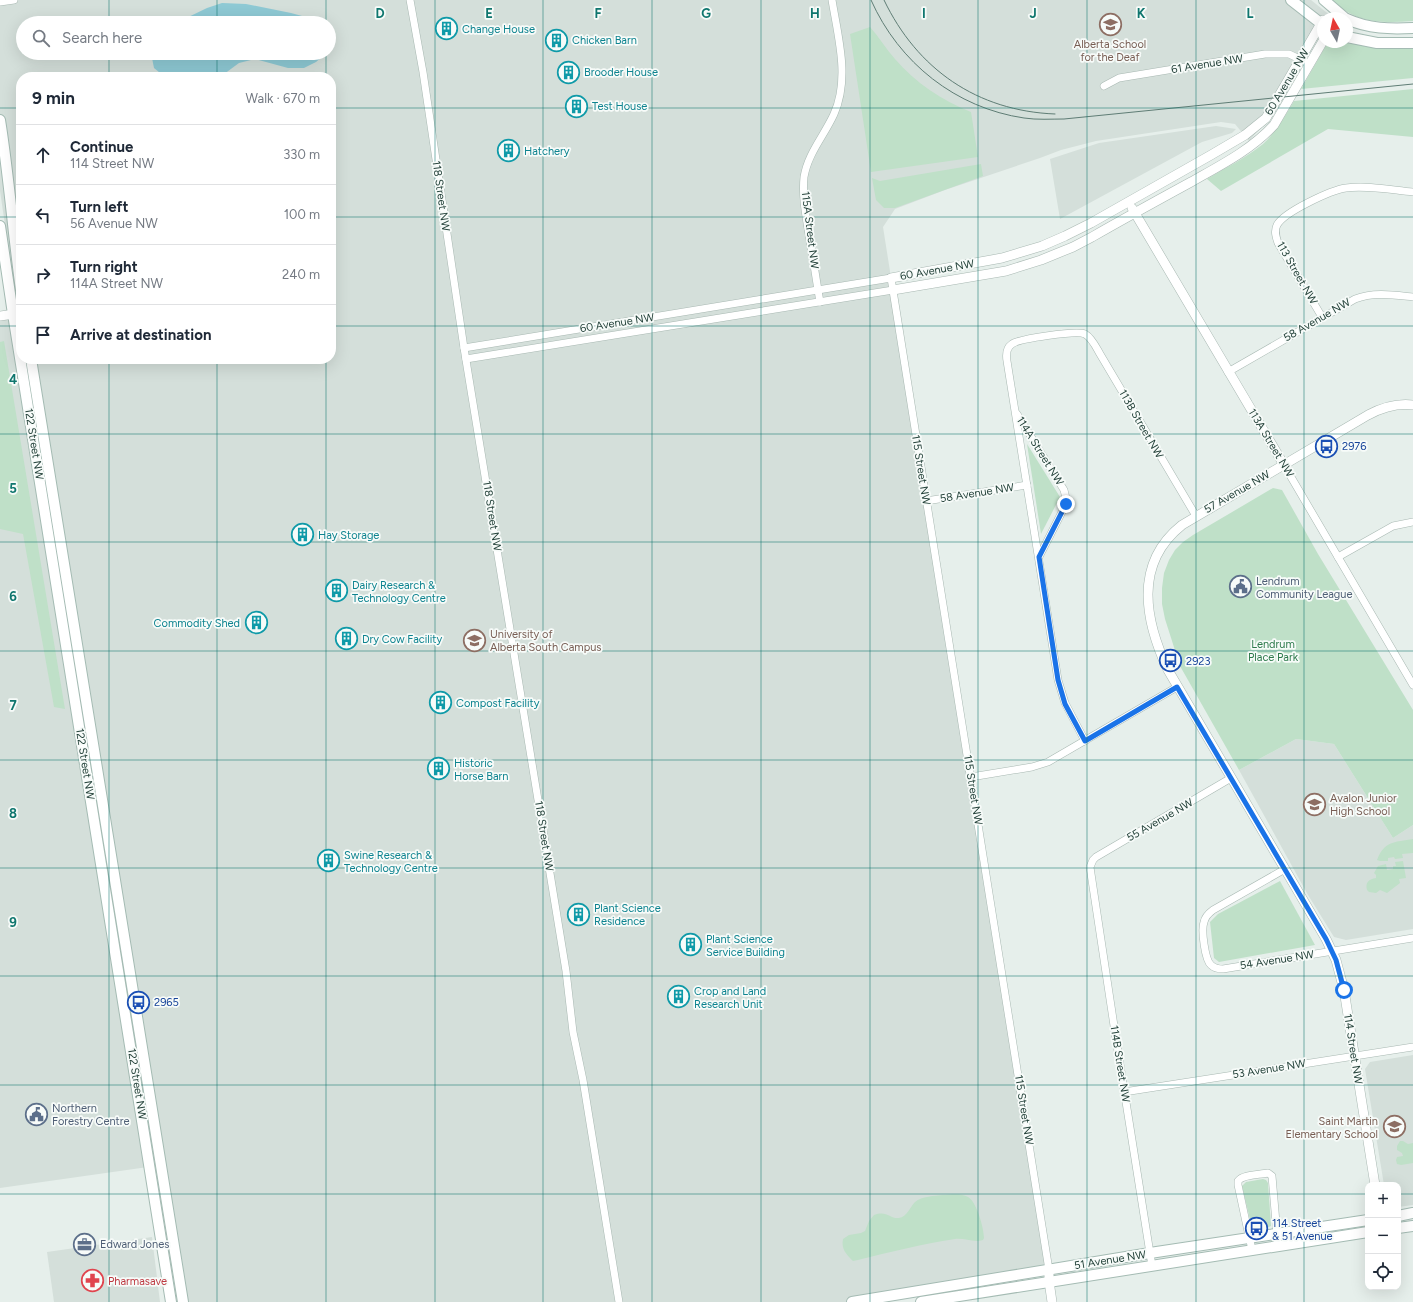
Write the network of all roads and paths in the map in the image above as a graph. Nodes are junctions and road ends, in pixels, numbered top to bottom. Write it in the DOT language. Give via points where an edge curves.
graph roads {
  1 [pos="14,0"];
  2 [pos="410,0"];
  3 [pos="832,0"];
  4 [pos="1290,0"];
  5 [pos="0,2"];
  6 [pos="1317,18"];
  7 [pos="1353,21"];
  8 [pos="1413,28"];
  9 [pos="1317,32"];
  10 [pos="1353,39"];
  11 [pos="1413,43"];
  12 [pos="1319,48"];
  13 [pos="1301,59"];
  14 [pos="1310,64"];
  15 [pos="1104,86"];
  16 [pos="0,124"];
  17 [pos="1413,192"];
  18 [pos="1128,202"];
  19 [pos="1135,213"];
  20 [pos="0,226"];
  21 [pos="16,252"];
  22 [pos="891,278"];
  23 [pos="818,290"];
  24 [pos="893,290"];
  25 [pos="1413,297"];
  26 [pos="820,302"];
  27 [pos="16,309"];
  28 [pos="16,314"];
  29 [pos="0,316"];
  30 [pos="1322,317"];
  31 [pos="1083,334"];
  32 [pos="464,348"];
  33 [pos="466,359"];
  34 [pos="25,364"];
  35 [pos="32,364"];
  36 [pos="1228,372"];
  37 [pos="1413,405"];
  38 [pos="1015,410"];
  39 [pos="1284,465"];
  40 [pos="1027,485"];
  41 [pos="926,502"];
  42 [pos="1196,516"];
  43 [pos="1413,522"];
  44 [pos="1039,557"];
  45 [pos="1338,557"];
  46 [pos="1148,577"];
  47 [pos="1413,685"];
  48 [pos="1177,687"];
  49 [pos="1085,741"];
  50 [pos="971,777"];
  51 [pos="1231,778"];
  52 [pos="1091,863"];
  53 [pos="1285,869"];
  54 [pos="1413,938"];
  55 [pos="1332,951"];
  56 [pos="1413,1047"];
  57 [pos="1354,1056"];
  58 [pos="1124,1092"];
  59 [pos="1374,1182"];
  60 [pos="1413,1213"];
  61 [pos="1401,1215"];
  62 [pos="1365,1220"];
  63 [pos="1413,1226"];
  64 [pos="1401,1228"];
  65 [pos="1365,1232"];
  66 [pos="1278,1234"];
  67 [pos="1250,1238"];
  68 [pos="1278,1246"];
  69 [pos="1252,1250"];
  70 [pos="1150,1253"];
  71 [pos="1152,1266"];
  72 [pos="1049,1270"];
  73 [pos="1049,1281"];
  74 [pos="171,1302"];
  75 [pos="183,1302"];
  76 [pos="619,1302"];
  77 [pos="852,1302"];
  78 [pos="921,1302"];
  79 [pos="1052,1302"];
  1 -- 5 [label="street"];
  2 -- 32 [label="street, 118 Street NW"];
  3 -- 23 [label="street, 115A Street NW" via="842,65 842,86 834,114 809,161 804,185 804,203"];
  4 -- 6 [label="main road"];
  7 -- 8 [label="main road" via="1375,28"];
  9 -- 13 [label="street, 60 Avenue NW"];
  10 -- 11 [label="main road" via="1377,43"];
  12 -- 14 [label="street, 60 Avenue NW"];
  13 -- 14 [label="street, 61 Avenue NW"];
  13 -- 15 [label="street, 61 Avenue NW" via="1289,54 1265,54 1119,78"];
  13 -- 18 [label="street, 60 Avenue NW" via="1266,118 1238,139"];
  14 -- 19 [label="street, 60 Avenue NW" via="1274,125 1253,146"];
  16 -- 21 [label="main road"];
  17 -- 30 [label="street, 113 Street NW" via="1354,187 1333,191 1320,196 1280,222 1276,228 1278,243"];
  18 -- 19 [label="street, 113A Street NW"];
  18 -- 22 [label="street, 60 Avenue NW" via="1065,236 1024,252"];
  19 -- 24 [label="street, 60 Avenue NW" via="1073,247 1024,266"];
  19 -- 36 [label="street, 113A Street NW"];
  20 -- 27 [label="main road, 122 Street NW"];
  22 -- 23 [label="street, 60 Avenue NW"];
  22 -- 24 [label="street, 115 Street NW"];
  23 -- 26 [label="street, 115A Street NW"];
  23 -- 32 [label="street, 60 Avenue NW"];
  24 -- 26 [label="street, 60 Avenue NW"];
  24 -- 41 [label="street, 115 Street NW"];
  25 -- 30 [label="street, 58 Avenue NW" via="1380,294 1362,296"];
  26 -- 33 [label="street, 60 Avenue NW"];
  28 -- 29 [label="street"];
  30 -- 36 [label="street, 58 Avenue NW"];
  31 -- 38 [label="street, 114A Street NW" via="1070,333 1016,341 1009,347 1006,355"];
  31 -- 42 [label="street, 113B Street NW" via="1092,340 1098,349"];
  32 -- 33 [label="street, 118 Street NW"];
  33 -- 76 [label="street, 118 Street NW" via="566,971 573,1032"];
  34 -- 74 [label="main road, 122 Street NW"];
  35 -- 75 [label="main road, 122 Street NW"];
  36 -- 39 [label="street, 113A Street NW"];
  37 -- 39 [label="street, 57 Avenue NW" via="1376,410"];
  38 -- 40 [label="street, 114A Street NW"];
  38 -- 44 [label="street, 114A Street NW" via="1066,495 1066,504"];
  39 -- 42 [label="street, 57 Avenue NW"];
  39 -- 45 [label="street, 113A Street NW"];
  40 -- 41 [label="street, 58 Avenue NW"];
  40 -- 44 [label="street, 114A Street NW"];
  41 -- 50 [label="street, 115 Street NW"];
  42 -- 46 [label="street, 57 Avenue NW" via="1173,532 1163,543 1154,558"];
  43 -- 45 [label="street" via="1389,528"];
  44 -- 49 [label="street, 114A Street NW" via="1058,680 1065,704"];
  45 -- 47 [label="street, 113A Street NW"];
  46 -- 48 [label="street, 114 Street NW" via="1148,603 1153,629 1163,659"];
  48 -- 49 [label="street"];
  48 -- 51 [label="street, 114 Street NW"];
  49 -- 50 [label="street" via="1041,765"];
  50 -- 72 [label="street, 115 Street NW"];
  51 -- 52 [label="street, 55 Avenue NW" via="1096,857"];
  51 -- 53 [label="street, 114 Street NW"];
  52 -- 58 [label="street, 114B Street NW" via="1089,871"];
  53 -- 55 [label="street, 114 Street NW"];
  53 -- 55 [label="street, 54 Avenue NW" via="1214,910 1204,919 1207,959 1213,967 1223,969"];
  54 -- 55 [label="street, 54 Avenue NW"];
  55 -- 57 [label="street, 114 Street NW" via="1344,990"];
  56 -- 57 [label="street, 53 Avenue NW"];
  57 -- 58 [label="street, 53 Avenue NW"];
  57 -- 59 [label="street, 114 Street NW"];
  58 -- 70 [label="street, 114B Street NW"];
  60 -- 61 [label="main road"];
  62 -- 66 [label="main road, 51 Avenue NW"];
  63 -- 64 [label="main road"];
  65 -- 68 [label="main road, 51 Avenue NW"];
  66 -- 67 [label="main road, 51 Avenue NW"];
  66 -- 67 [label="street" via="1272,1176 1268,1173 1260,1174 1240,1178 1238,1181"];
  66 -- 68 [label="street"];
  67 -- 69 [label="street"];
  67 -- 70 [label="main road, 51 Avenue NW"];
  68 -- 69 [label="main road, 51 Avenue NW"];
  69 -- 71 [label="main road, 51 Avenue NW"];
  70 -- 71 [label="street, 114B Street NW"];
  70 -- 72 [label="main road, 51 Avenue NW"];
  71 -- 73 [label="main road, 51 Avenue NW"];
  72 -- 73 [label="street, 115 Street NW"];
  72 -- 77 [label="main road, 51 Avenue NW"];
  73 -- 78 [label="main road, 51 Avenue NW"];
  73 -- 79 [label="street, 115 Street NW"];
}
